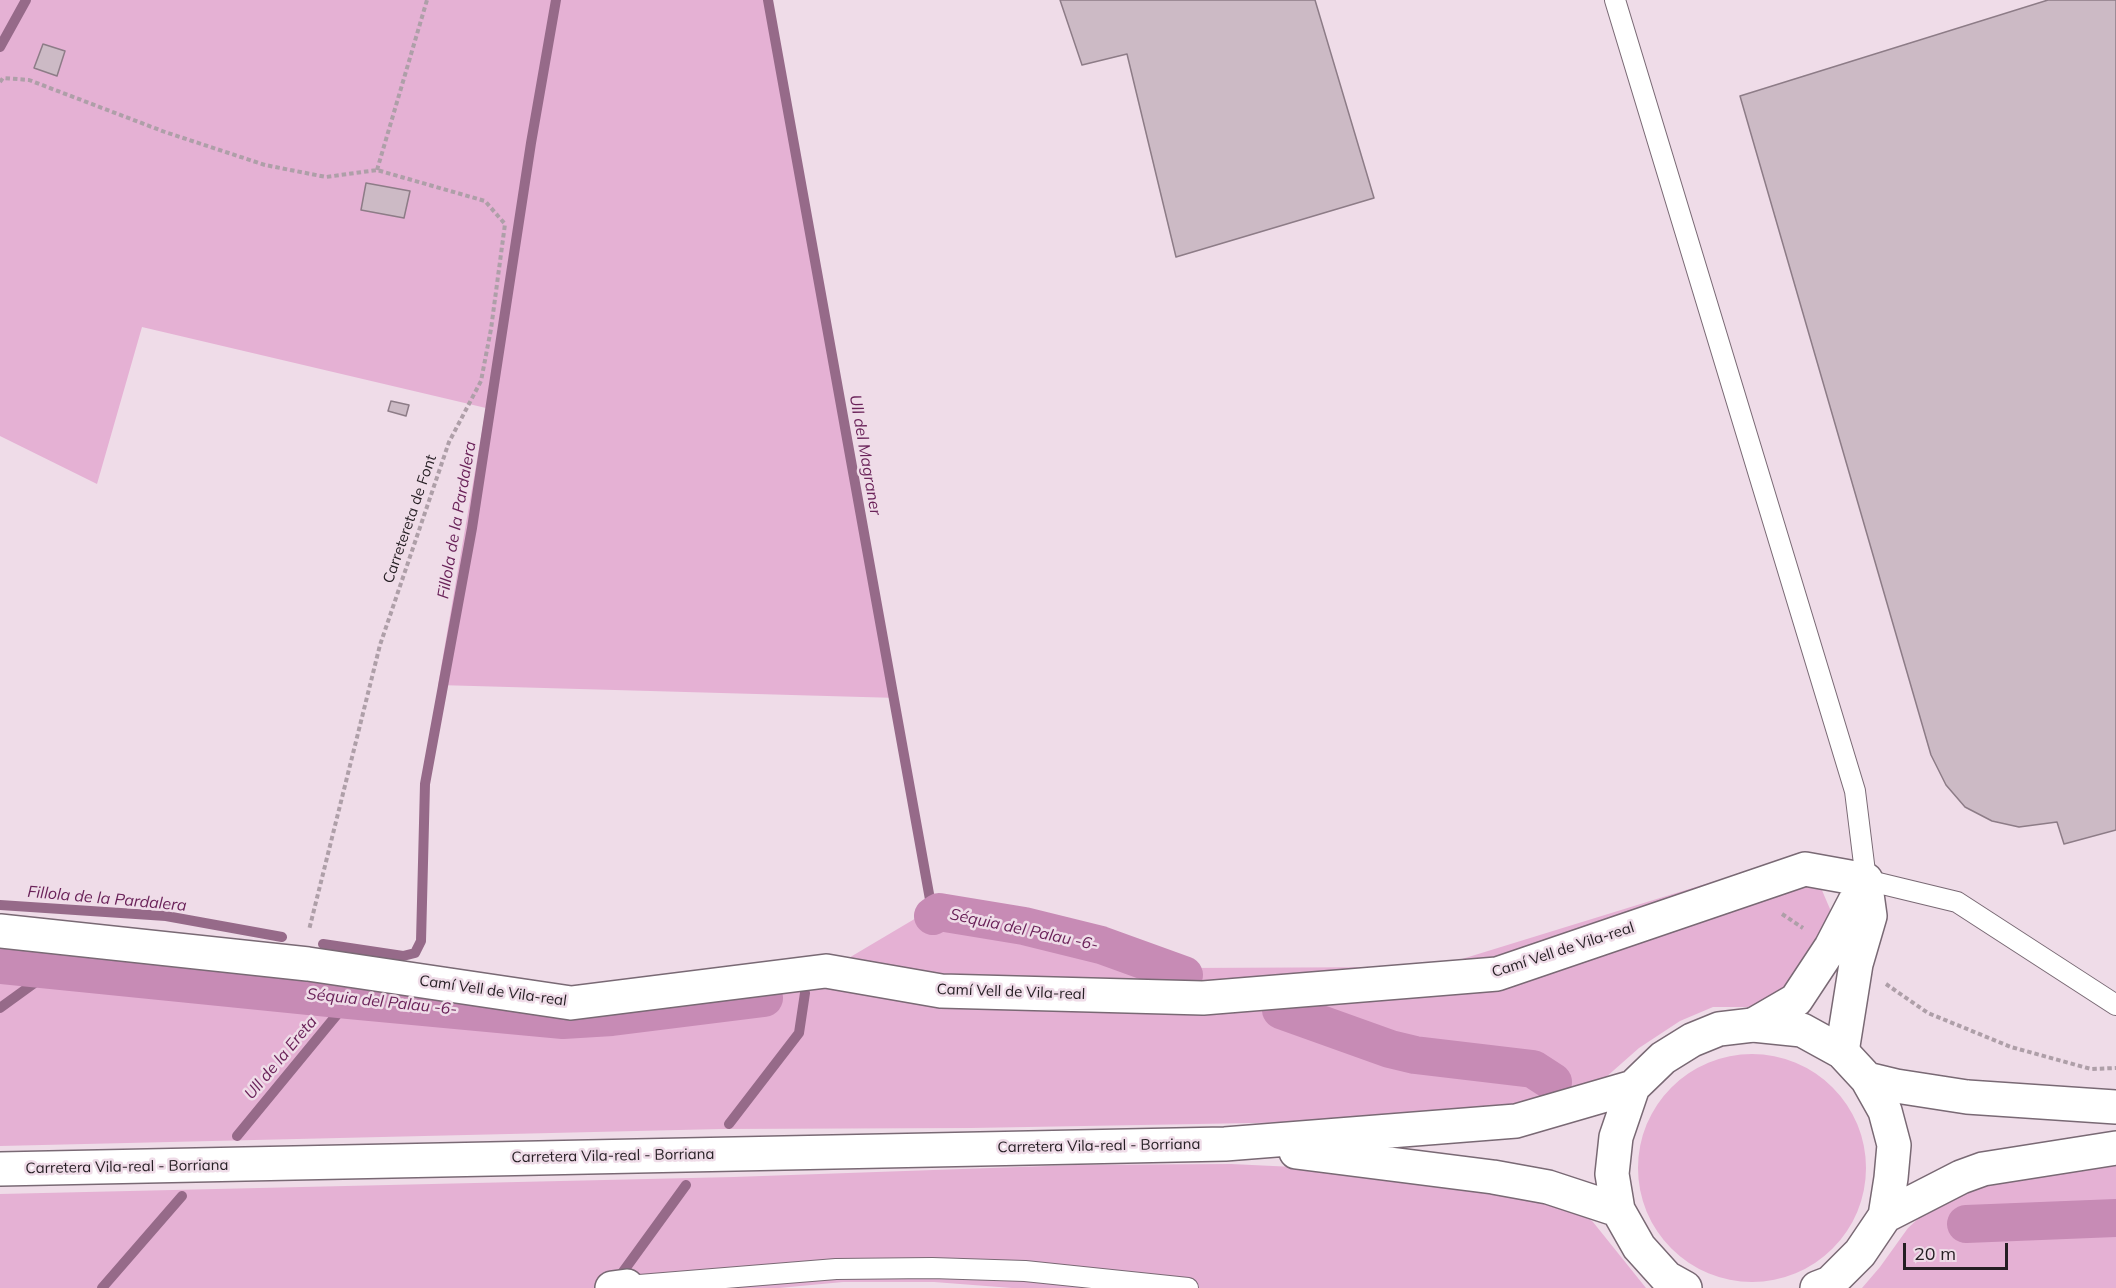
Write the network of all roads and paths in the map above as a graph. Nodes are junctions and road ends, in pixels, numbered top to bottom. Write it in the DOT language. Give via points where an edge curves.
graph roads {
  1 [pos="427,0"];
  2 [pos="1615,0"];
  3 [pos="0,82"];
  4 [pos="377,170"];
  5 [pos="1866,880"];
  6 [pos="1782,914"];
  7 [pos="0,931"];
  8 [pos="1843,956"];
  9 [pos="308,964"];
  10 [pos="2116,1005"];
  11 [pos="1753,1025"];
  12 [pos="1842,1052"];
  13 [pos="2116,1068"];
  14 [pos="1867,1079"];
  15 [pos="1633,1087"];
  16 [pos="2116,1107"];
  17 [pos="1226,1144"];
  18 [pos="2116,1148"];
  19 [pos="0,1169"];
  20 [pos="1618,1210"];
  21 [pos="1885,1216"];
  22 [pos="620,1287"];
  23 [pos="1188,1288"];
  24 [pos="1685,1288"];
  25 [pos="1817,1288"];
  1 -- 4 [label="path"];
  2 -- 5 [label="lane" via="1854,792"];
  3 -- 4 [label="path" via="3,78 29,80 265,165 326,177"];
  4 -- 9 [label="path, Carretereta de Font" via="485,201 505,224 492,329 481,381 449,442 380,645 308,933"];
  5 -- 8 [label="main road" via="1870,916"];
  5 -- 9 [label="main road, Camí Vell de Vila-real" via="1805,869 1497,974 1203,998 941,991 826,971 571,1003"];
  5 -- 10 [label="lane" via="1957,902"];
  6 -- 8 [label="path"];
  7 -- 9 [label="main road, Camí Vell de Vila-real"];
  8 -- 11 [label="main road" via="1796,1000"];
  8 -- 12 [label="main road"];
  8 -- 13 [label="path" via="1928,1013 2011,1047 2091,1069"];
  11 -- 12 [label="main road" via="1802,1030"];
  11 -- 15 [label="main road" via="1719,1029 1692,1040 1663,1059"];
  12 -- 14 [label="main road"];
  14 -- 16 [label="main road" via="1968,1097"];
  14 -- 21 [label="main road" via="1885,1111 1894,1145"];
  15 -- 17 [label="main road, Carretera Vila-real - Borriana" via="1516,1121"];
  15 -- 20 [label="main road" via="1616,1137 1612,1174"];
  17 -- 19 [label="main road, Carretera Vila-real - Borriana"];
  17 -- 20 [label="main road, Carretera Vila-real - Borriana" via="1493,1177 1548,1187"];
  18 -- 21 [label="main road" via="1983,1169"];
  20 -- 24 [label="main road" via="1639,1247 1667,1278"];
  21 -- 25 [label="main road" via="1860,1253 1830,1283"];
  22 -- 23 [label="lane" via="836,1269 932,1268 1025,1271"];
}
